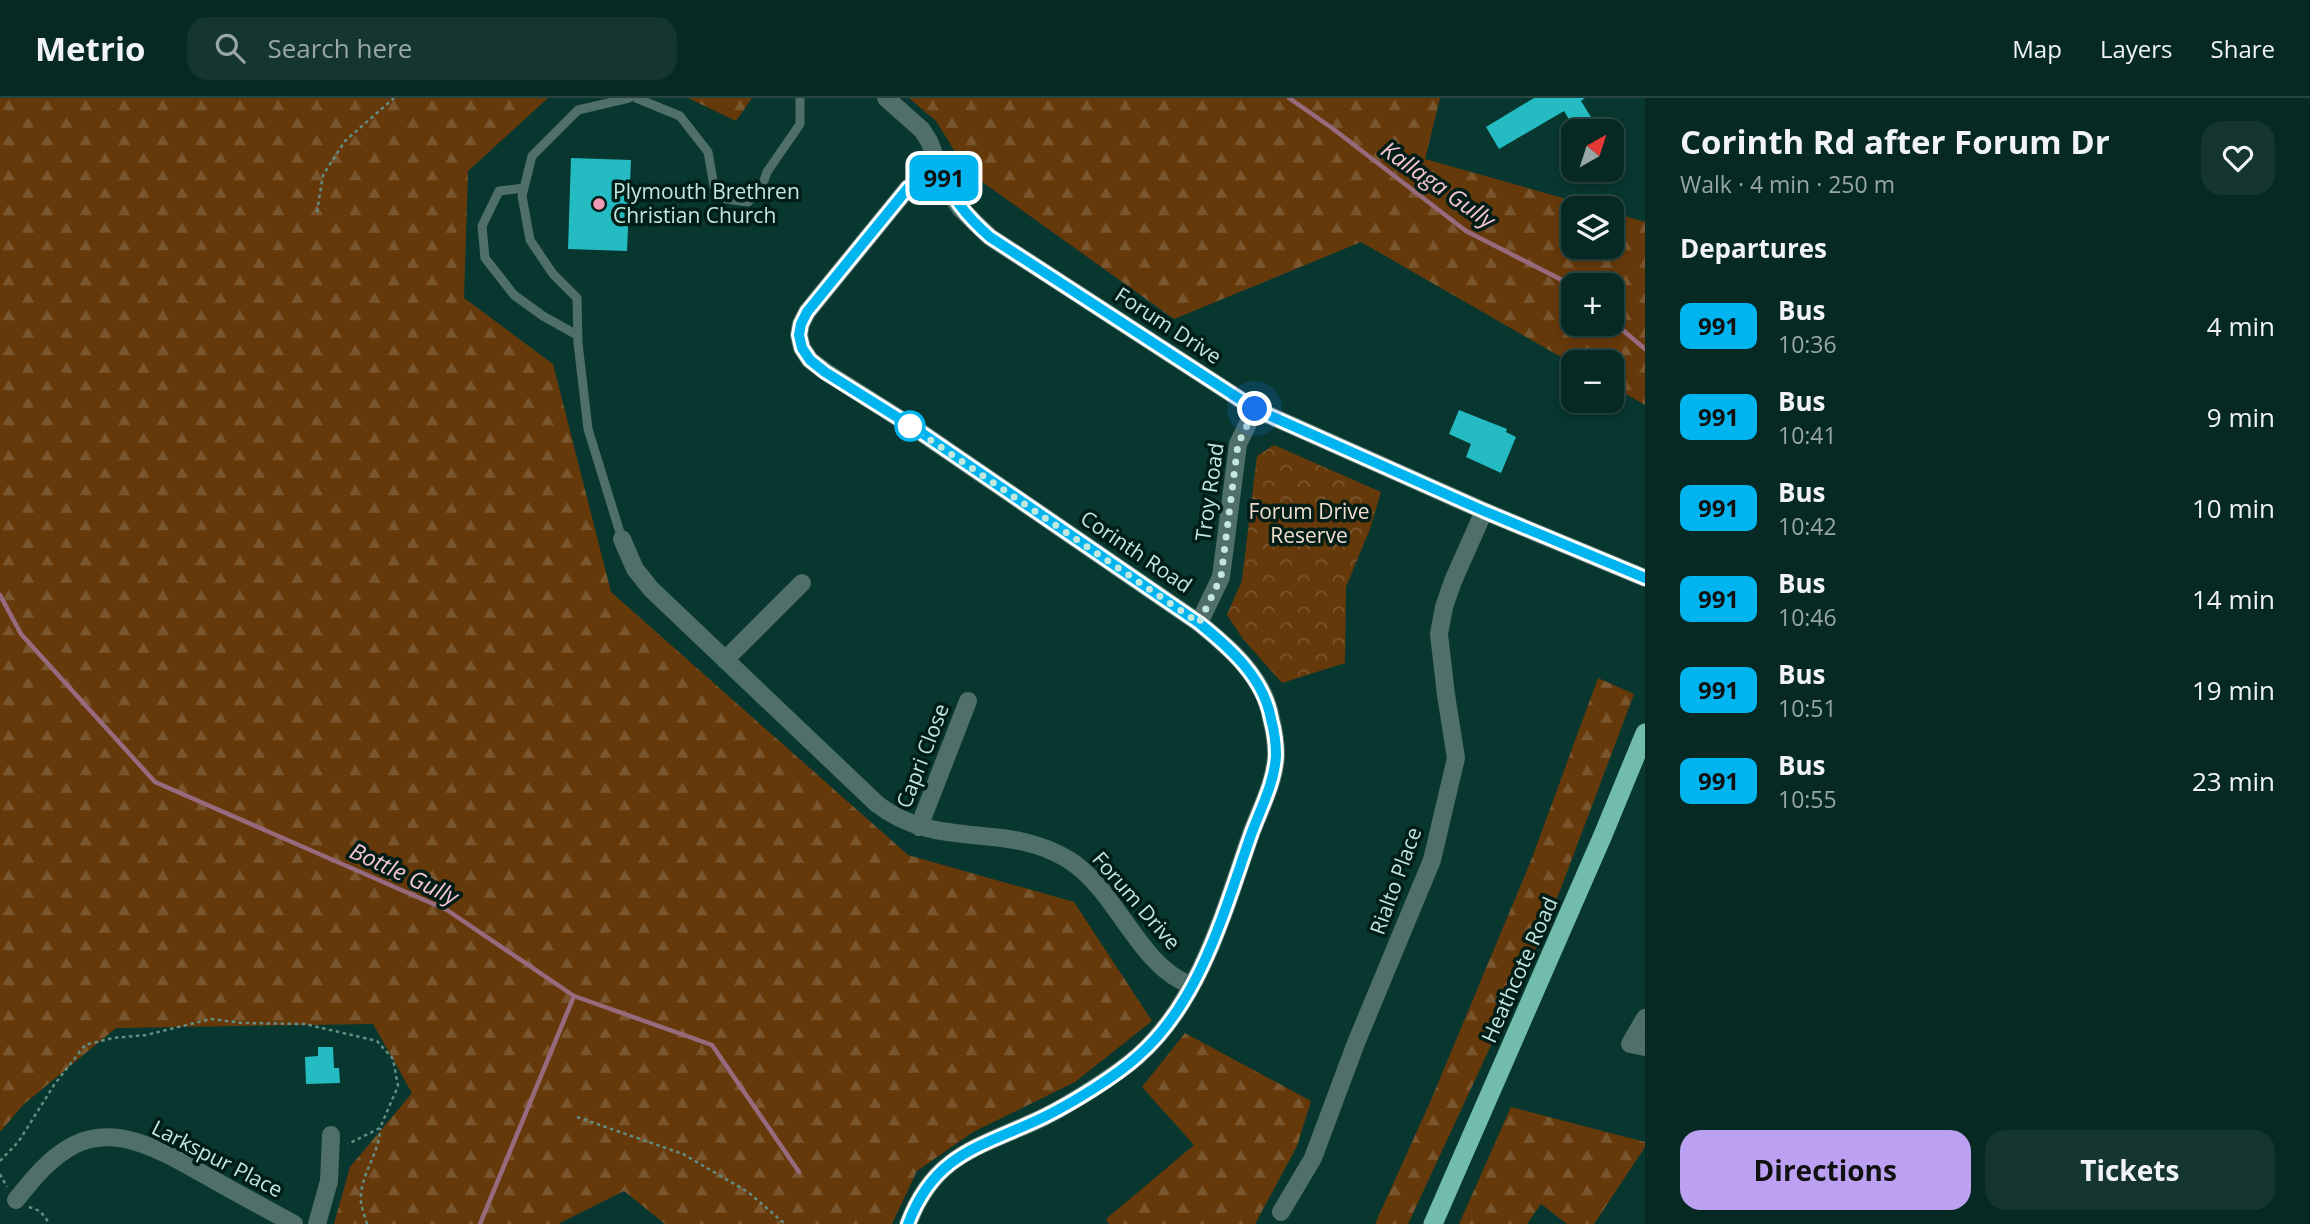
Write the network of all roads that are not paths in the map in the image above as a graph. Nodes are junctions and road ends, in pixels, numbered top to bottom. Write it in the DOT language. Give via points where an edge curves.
graph roads {
  1 [pos="629,98"];
  2 [pos="636,98"];
  3 [pos="800,98"];
  4 [pos="886,98"];
  5 [pos="940,168"];
  6 [pos="524,188"];
  7 [pos="577,335"];
  8 [pos="1255,409"];
  9 [pos="1484,511"];
  10 [pos="622,539"];
  11 [pos="1645,578"];
  12 [pos="802,583"];
  13 [pos="1199,623"];
  14 [pos="725,660"];
  15 [pos="968,701"];
  16 [pos="1645,733"];
  17 [pos="919,827"];
  18 [pos="1191,985"];
  19 [pos="1645,1017"];
  20 [pos="1645,1047"];
  21 [pos="331,1135"];
  22 [pos="16,1200"];
  23 [pos="1281,1212"];
  24 [pos="294,1224"];
  25 [pos="317,1224"];
  26 [pos="908,1224"];
  27 [pos="1433,1224"];
  1 -- 6 [label="lane" via="579,110 532,156"];
  2 -- 3 [label="lane" via="680,116 708,152 714,186 726,199 748,202 761,189 767,172 800,124"];
  4 -- 5 [label="street, Forum Drive" via="922,130"];
  5 -- 8 [label="street, Forum Drive" via="960,208 990,237"];
  5 -- 13 [label="street, Corinth Road" via="908,188 807,312 799,335 802,348 825,372"];
  6 -- 7 [label="lane" via="530,240 552,274 576,298"];
  6 -- 7 [label="lane" via="499,191 482,226 485,258 514,295"];
  7 -- 10 [label="lane" via="588,429"];
  8 -- 9 [label="street, Forum Drive"];
  8 -- 13 [label="street, Troy Road" via="1238,444 1221,577"];
  9 -- 11 [label="street, Forum Drive"];
  9 -- 23 [label="street, Rialto Place" via="1453,581 1439,634 1456,758 1432,860 1313,1158"];
  10 -- 14 [label="street, Forum Drive" via="642,580"];
  12 -- 14 [label="street"];
  13 -- 18 [label="street, Corinth Road" via="1244,664 1261,689 1271,716 1276,756 1229,897"];
  14 -- 17 [label="street, Forum Drive" via="877,804"];
  15 -- 17 [label="street, Capri Close"];
  16 -- 27 [label="highway, Heathcote Road"];
  17 -- 18 [label="street, Forum Drive" via="1027,841 1071,861 1103,892 1155,960"];
  18 -- 26 [label="street, Corinth Road" via="1158,1036 1136,1058 1047,1115 972,1149 940,1170 915,1204"];
  19 -- 20 [label="street" via="1630,1044"];
  21 -- 25 [label="street" via="329,1181"];
  22 -- 24 [label="street, Larkspur Place" via="40,1169 73,1145 113,1138 158,1150"];
}
